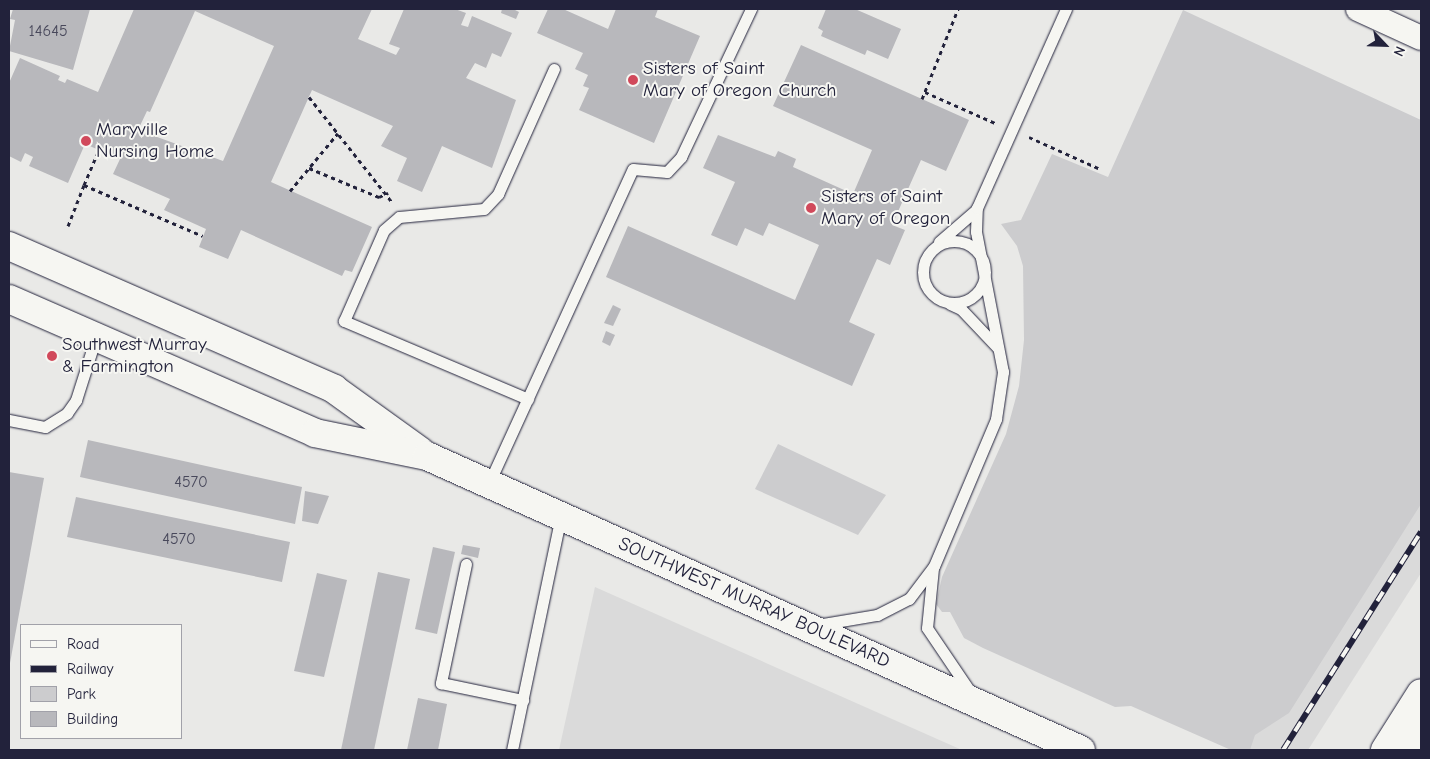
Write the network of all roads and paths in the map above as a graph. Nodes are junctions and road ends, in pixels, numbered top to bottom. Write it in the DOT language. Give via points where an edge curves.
graph roads {
  1 [pos="751,9"];
  2 [pos="958,9"];
  3 [pos="1066,9"];
  4 [pos="1358,9"];
  5 [pos="1421,38"];
  6 [pos="554,69"];
  7 [pos="308,97"];
  8 [pos="922,99"];
  9 [pos="338,133"];
  10 [pos="99,150"];
  11 [pos="309,168"];
  12 [pos="84,185"];
  13 [pos="290,191"];
  14 [pos="388,193"];
  15 [pos="977,208"];
  16 [pos="398,217"];
  17 [pos="68,226"];
  18 [pos="203,236"];
  19 [pos="9,246"];
  20 [pos="934,247"];
  21 [pos="985,267"];
  22 [pos="9,299"];
  23 [pos="946,302"];
  24 [pos="96,337"];
  25 [pos="999,350"];
  26 [pos="528,399"];
  27 [pos="9,420"];
  28 [pos="427,456"];
  29 [pos="490,483"];
  30 [pos="561,515"];
  31 [pos="466,564"];
  32 [pos="934,566"];
  33 [pos="808,627"];
  34 [pos="523,700"];
  35 [pos="1417,700"];
  36 [pos="980,705"];
  37 [pos="512,750"];
  38 [pos="1081,750"];
  39 [pos="1385,750"];
  40 [pos="1409,750"];
  1 -- 26 [label="lane" via="681,157 667,172 633,169"];
  2 -- 8 [label="path"];
  3 -- 15 [label="lane"];
  4 -- 5 [label="street"];
  6 -- 16 [label="lane" via="498,194 484,209"];
  7 -- 9 [label="path"];
  9 -- 11 [label="path"];
  9 -- 14 [label="path"];
  10 -- 12 [label="path"];
  11 -- 13 [label="path"];
  11 -- 14 [label="path" via="378,197"];
  12 -- 17 [label="path"];
  12 -- 18 [label="path"];
  14 -- 16 [label="path"];
  15 -- 20 [label="lane"];
  15 -- 21 [label="lane" via="976,232"];
  16 -- 26 [label="lane" via="384,230 344,322"];
  19 -- 28 [label="main road, SOUTHWEST MURRAY BOULEVARD" via="334,388"];
  20 -- 21 [label="lane" via="946,241 965,243 980,255"];
  20 -- 23 [label="lane" via="923,267 923,279 927,289"];
  21 -- 23 [label="lane" via="985,277 975,295 966,301"];
  21 -- 25 [label="lane"];
  22 -- 24 [label="main road, SOUTHWEST MURRAY BOULEVARD"];
  23 -- 25 [label="lane" via="961,309"];
  24 -- 27 [label="lane" via="76,400 67,413 45,427"];
  24 -- 28 [label="main road, SOUTHWEST MURRAY BOULEVARD" via="315,433"];
  25 -- 32 [label="lane" via="1002,394 996,419"];
  26 -- 29 [label="lane"];
  28 -- 29 [label="main road, SOUTHWEST MURRAY BOULEVARD"];
  29 -- 30 [label="main road, SOUTHWEST MURRAY BOULEVARD"];
  30 -- 33 [label="main road, SOUTHWEST MURRAY BOULEVARD"];
  30 -- 34 [label="lane"];
  31 -- 34 [label="lane" via="441,683"];
  32 -- 33 [label="lane" via="909,599 887,611"];
  32 -- 36 [label="lane" via="927,628"];
  33 -- 36 [label="main road, SOUTHWEST MURRAY BOULEVARD"];
  34 -- 37 [label="lane"];
  35 -- 39 [label="main road"];
  35 -- 40 [label="main road"];
  36 -- 38 [label="main road, SOUTHWEST MURRAY BOULEVARD"];
}
